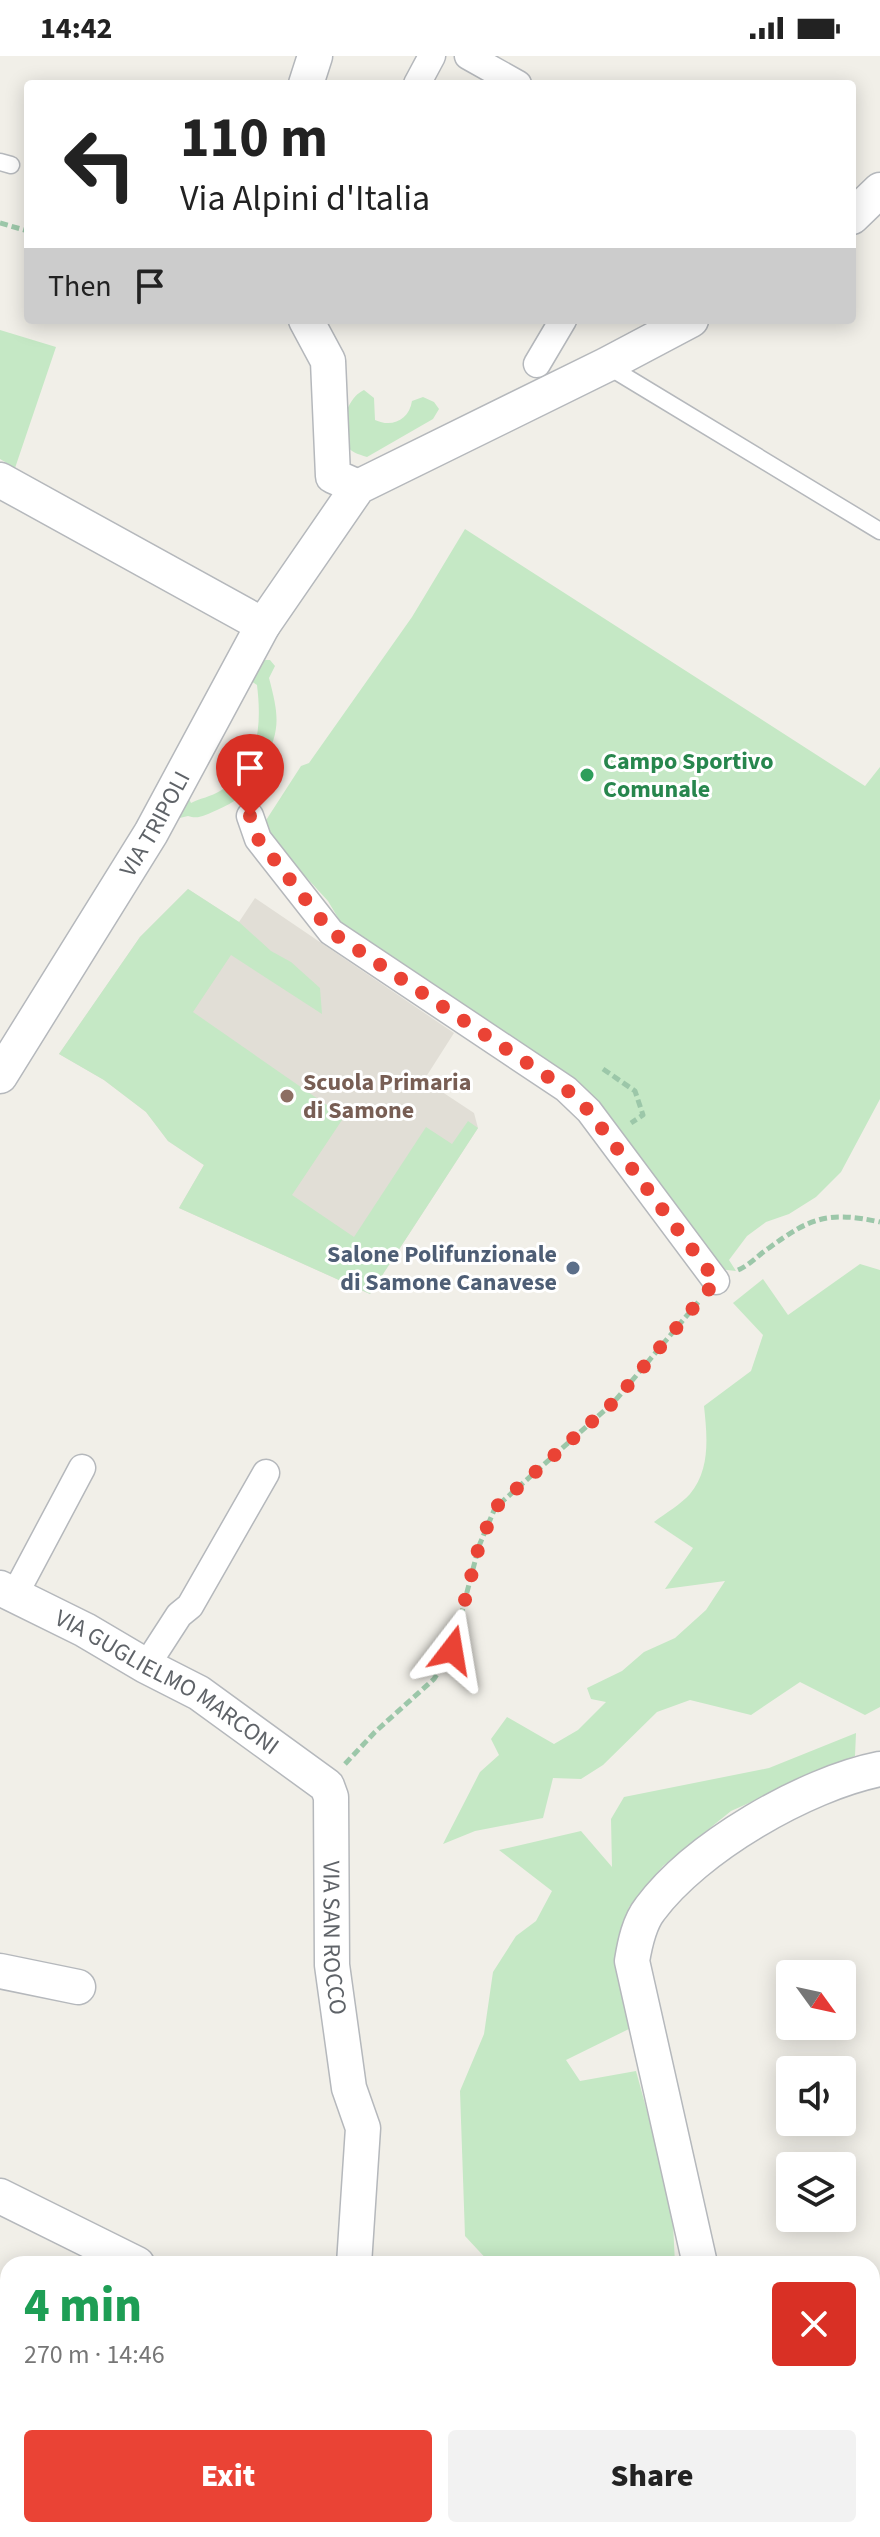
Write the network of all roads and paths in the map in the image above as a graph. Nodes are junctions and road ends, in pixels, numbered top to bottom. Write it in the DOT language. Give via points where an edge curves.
graph roads {
  1 [pos="315,56"];
  2 [pos="432,56"];
  3 [pos="468,56"];
  4 [pos="307,80"];
  5 [pos="419,80"];
  6 [pos="511,80"];
  7 [pos="880,190"];
  8 [pos="856,213"];
  9 [pos="0,223"];
  10 [pos="24,230"];
  11 [pos="308,324"];
  12 [pos="561,324"];
  13 [pos="683,324"];
  14 [pos="537,364"];
  15 [pos="606,365"];
  16 [pos="0,480"];
  17 [pos="358,487"];
  18 [pos="880,531"];
  19 [pos="263,625"];
  20 [pos="250,816"];
  21 [pos="603,1069"];
  22 [pos="0,1076"];
  23 [pos="643,1115"];
  24 [pos="880,1222"];
  25 [pos="716,1281"];
  26 [pos="82,1468"];
  27 [pos="266,1473"];
  28 [pos="8,1591"];
  29 [pos="146,1666"];
  30 [pos="880,1769"];
  31 [pos="327,1786"];
  32 [pos="0,1971"];
  33 [pos="78,1987"];
  34 [pos="0,2196"];
  35 [pos="121,2256"];
  36 [pos="355,2256"];
  37 [pos="698,2256"];
  1 -- 4 [label="street"];
  2 -- 5 [label="street"];
  3 -- 6 [label="street"];
  7 -- 8 [label="street"];
  9 -- 10 [label="path"];
  11 -- 17 [label="street" via="328,361 333,476"];
  12 -- 14 [label="street"];
  13 -- 15 [label="street, VIA TRIPOLI"];
  15 -- 17 [label="street, VIA TRIPOLI"];
  15 -- 18 [label="lane"];
  16 -- 19 [label="street"];
  17 -- 19 [label="street, VIA TRIPOLI"];
  19 -- 22 [label="street, VIA TRIPOLI" via="151,833"];
  20 -- 25 [label="street" via="258,839 331,932 566,1089 589,1111"];
  21 -- 23 [label="path" via="635,1091"];
  24 -- 25 [label="path" via="824,1216"];
  25 -- 31 [label="path" via="614,1402 495,1508 479,1546 452,1650 434,1679 375,1732"];
  26 -- 28 [label="street"];
  27 -- 29 [label="street" via="190,1606"];
  28 -- 29 [label="street, VIA GUGLIELMO MARCONI"];
  29 -- 31 [label="street, VIA GUGLIELMO MARCONI" via="199,1693"];
  30 -- 37 [label="street" via="842,1779 753,1820 698,1859 648,1910 637,1936 632,1961"];
  31 -- 36 [label="street, VIA SAN ROCCO" via="332,1965 349,2088 363,2128"];
  32 -- 33 [label="street"];
  34 -- 35 [label="street"];
}
